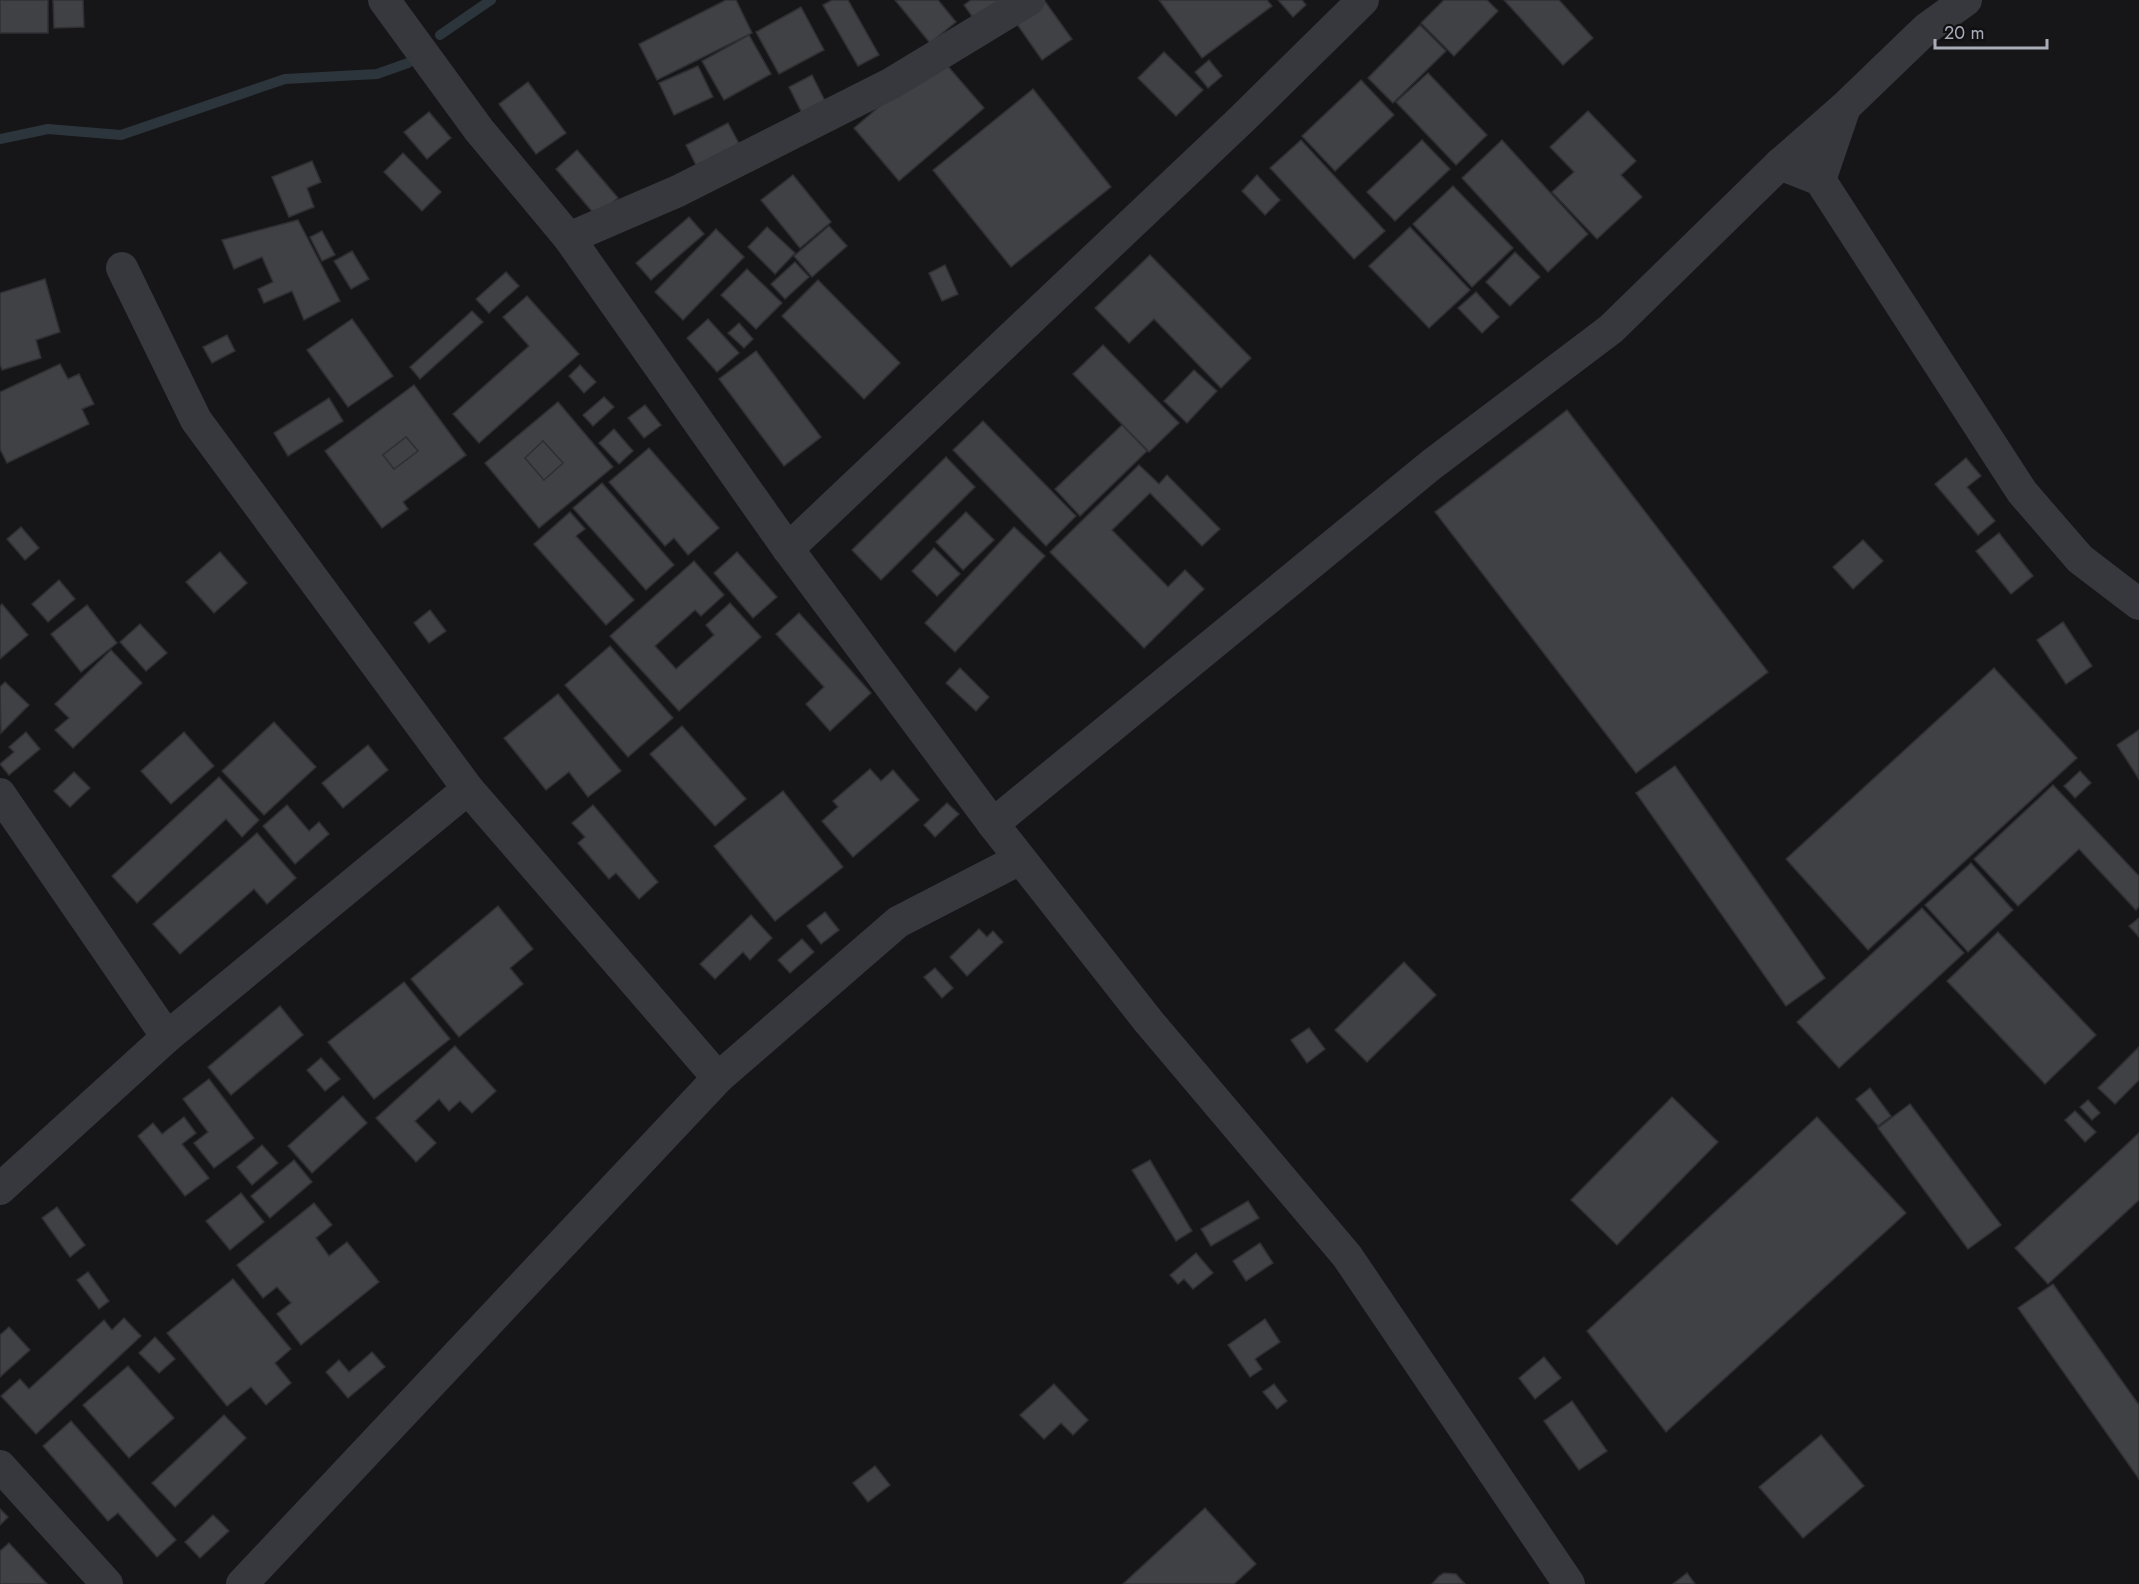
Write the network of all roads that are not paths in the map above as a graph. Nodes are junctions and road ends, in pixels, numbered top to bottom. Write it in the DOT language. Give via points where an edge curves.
graph roads {
  1 [pos="384,0"];
  2 [pos="1029,0"];
  3 [pos="1363,0"];
  4 [pos="1966,0"];
  5 [pos="1845,107"];
  6 [pos="1780,164"];
  7 [pos="1820,180"];
  8 [pos="569,238"];
  9 [pos="122,268"];
  10 [pos="788,549"];
  11 [pos="2139,604"];
  12 [pos="468,789"];
  13 [pos="0,794"];
  14 [pos="993,824"];
  15 [pos="1020,859"];
  16 [pos="167,1037"];
  17 [pos="718,1078"];
  18 [pos="0,1189"];
  19 [pos="0,1466"];
  20 [pos="107,1584"];
  21 [pos="242,1584"];
  22 [pos="1569,1584"];
  1 -- 8 [label="street" via="479,130"];
  2 -- 8 [label="street" via="892,83 678,191"];
  3 -- 10 [label="street"];
  4 -- 5 [label="street" via="1926,29"];
  5 -- 6 [label="street"];
  5 -- 7 [label="street"];
  6 -- 7 [label="street"];
  6 -- 14 [label="street" via="1611,329 1431,465"];
  7 -- 11 [label="street" via="2022,492 2080,559"];
  8 -- 10 [label="street"];
  9 -- 12 [label="street" via="196,420"];
  10 -- 14 [label="street"];
  12 -- 16 [label="street"];
  12 -- 17 [label="street"];
  13 -- 16 [label="street"];
  14 -- 15 [label="street"];
  15 -- 17 [label="street" via="898,922"];
  15 -- 22 [label="street" via="1149,1022 1347,1256"];
  16 -- 18 [label="street"];
  17 -- 21 [label="street"];
  19 -- 20 [label="street"];
}
